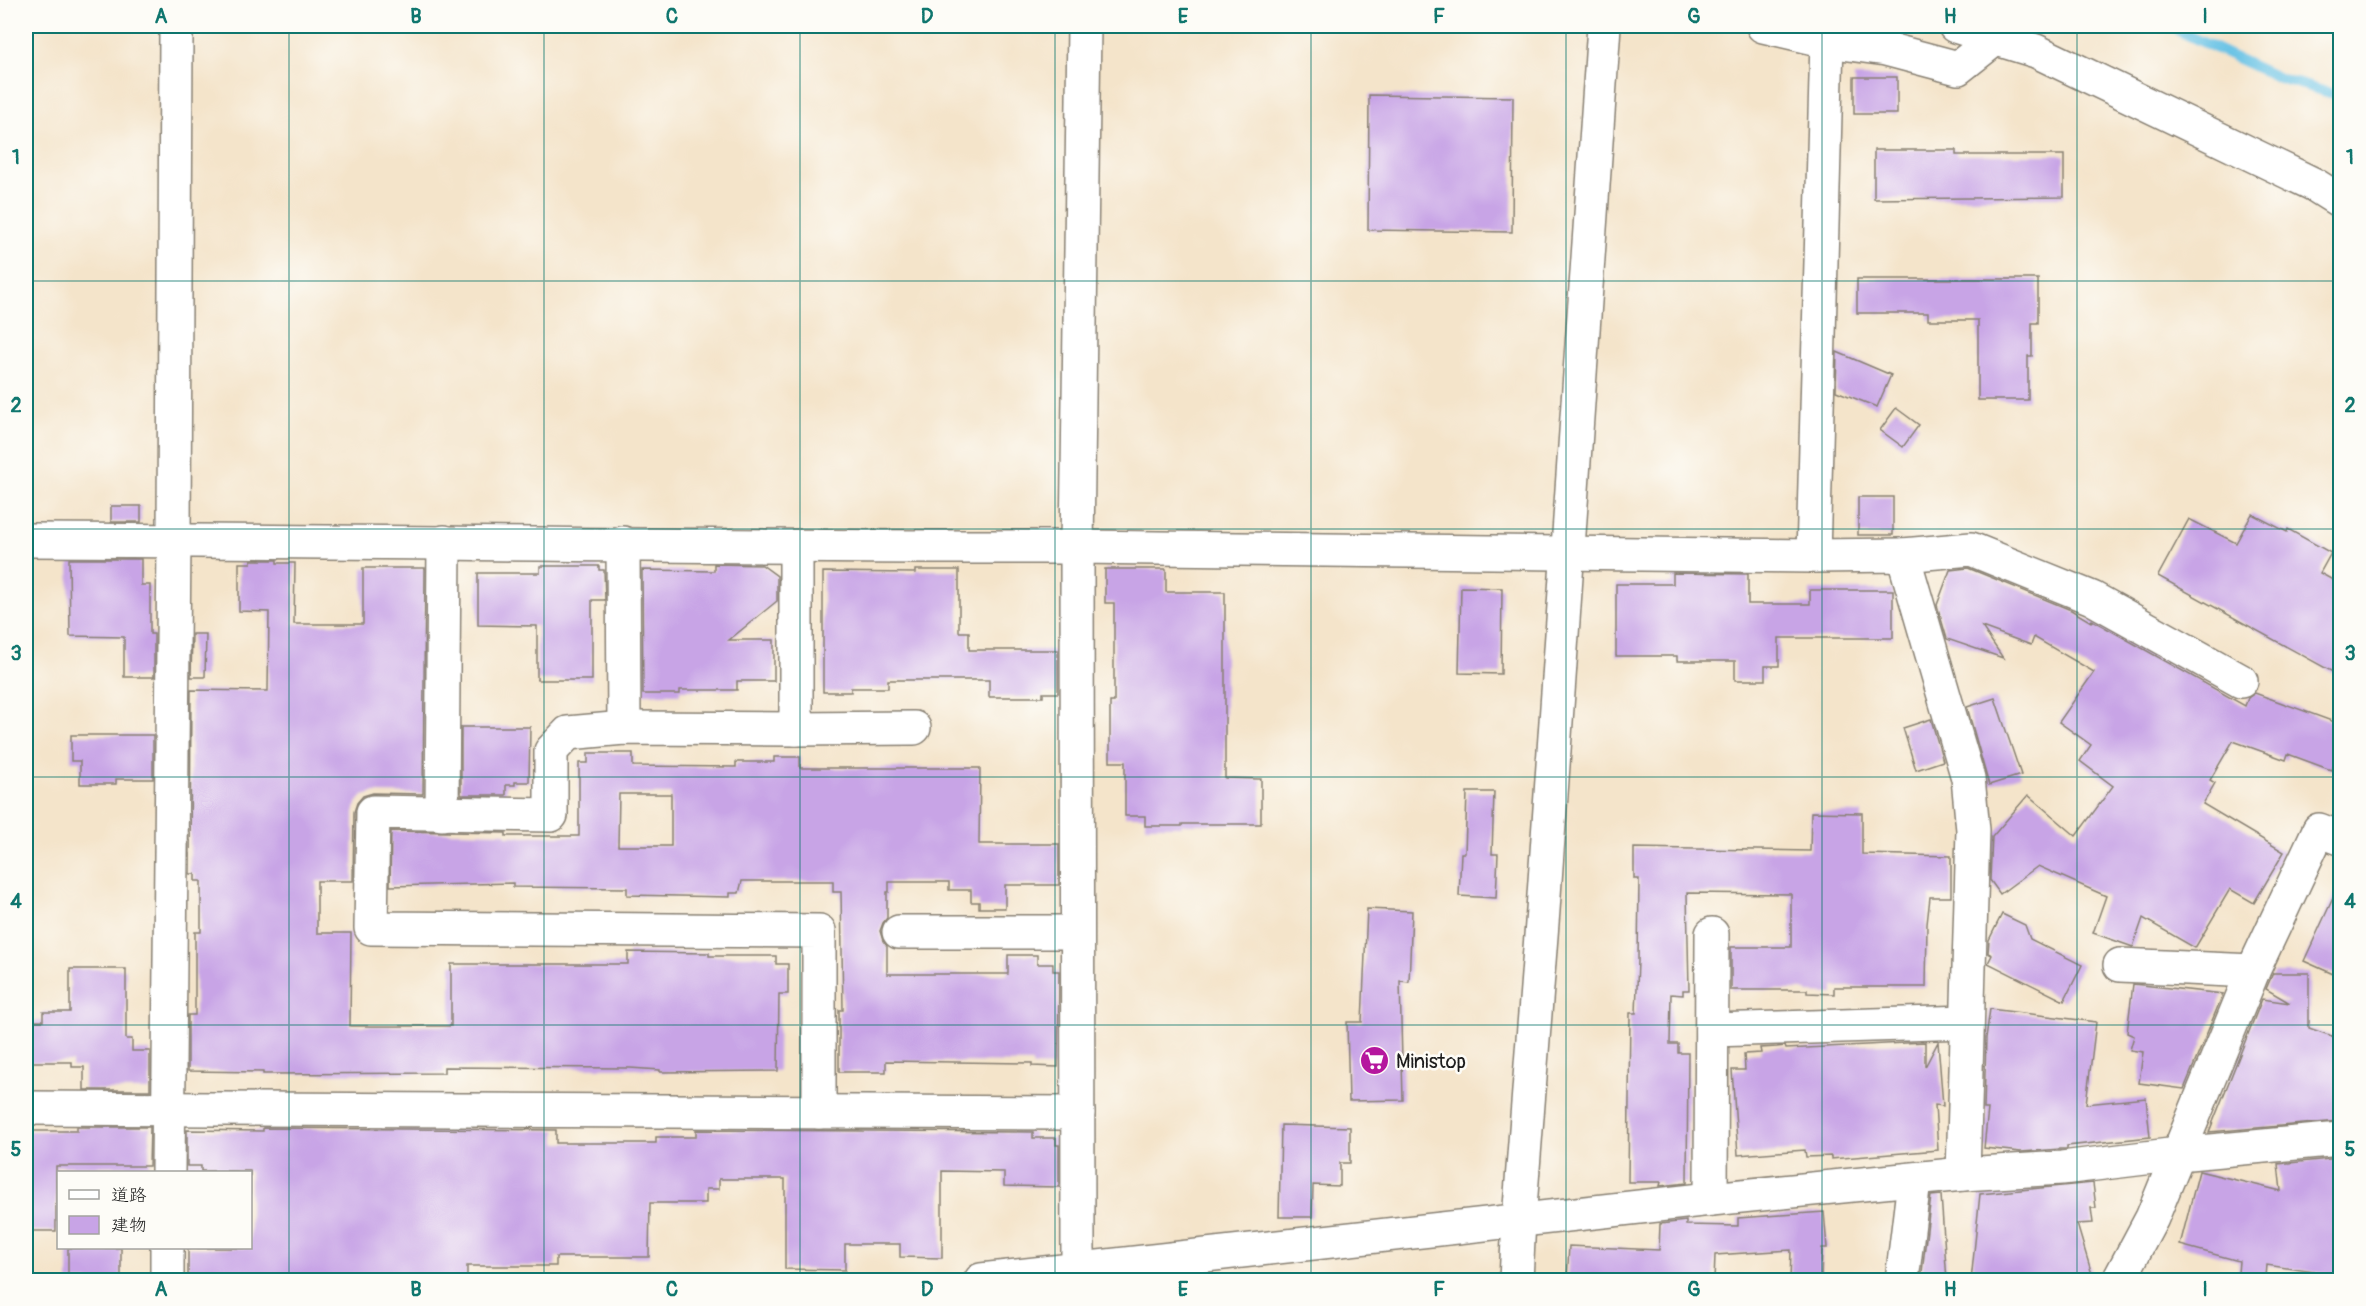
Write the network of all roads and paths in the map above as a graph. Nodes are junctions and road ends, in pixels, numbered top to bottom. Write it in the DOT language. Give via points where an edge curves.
graph roads {
  1 [pos="176,26"];
  2 [pos="1084,26"];
  3 [pos="1604,26"];
  4 [pos="1763,26"];
  5 [pos="1955,26"];
  6 [pos="1996,38"];
  7 [pos="1827,41"];
  8 [pos="2340,201"];
  9 [pos="26,540"];
  10 [pos="174,541"];
  11 [pos="444,542"];
  12 [pos="623,543"];
  13 [pos="1077,547"];
  14 [pos="796,548"];
  15 [pos="1567,554"];
  16 [pos="1903,555"];
  17 [pos="1813,556"];
  18 [pos="2241,681"];
  19 [pos="624,728"];
  20 [pos="914,728"];
  21 [pos="796,729"];
  22 [pos="442,813"];
  23 [pos="2340,838"];
  24 [pos="899,932"];
  25 [pos="1077,932"];
  26 [pos="1712,934"];
  27 [pos="2120,965"];
  28 [pos="2253,971"];
  29 [pos="1967,1022"];
  30 [pos="1712,1030"];
  31 [pos="26,1108"];
  32 [pos="169,1109"];
  33 [pos="819,1112"];
  34 [pos="1078,1113"];
  35 [pos="2340,1139"];
  36 [pos="2178,1154"];
  37 [pos="168,1171"];
  38 [pos="1963,1174"];
  39 [pos="1914,1181"];
  40 [pos="1711,1199"];
  41 [pos="1519,1220"];
  42 [pos="167,1249"];
  43 [pos="1095,1273"];
  44 [pos="167,1281"];
  45 [pos="981,1281"];
  46 [pos="1516,1281"];
  47 [pos="1902,1281"];
  48 [pos="2119,1281"];
  1 -- 10 [label="street"];
  2 -- 13 [label="street"];
  3 -- 15 [label="street"];
  4 -- 7 [label="street"];
  5 -- 6 [label="street"];
  6 -- 7 [label="street" via="1958,68 1886,49"];
  6 -- 8 [label="street" via="2036,51 2313,184"];
  7 -- 17 [label="street"];
  9 -- 10 [label="street"];
  10 -- 11 [label="street"];
  10 -- 32 [label="street"];
  11 -- 12 [label="street"];
  11 -- 22 [label="street"];
  12 -- 14 [label="street"];
  12 -- 19 [label="street"];
  13 -- 14 [label="street"];
  13 -- 15 [label="street"];
  13 -- 25 [label="street"];
  14 -- 21 [label="street"];
  15 -- 17 [label="street"];
  15 -- 41 [label="street"];
  16 -- 17 [label="street"];
  16 -- 18 [label="street" via="1971,549 2092,598"];
  16 -- 29 [label="street" via="1968,778 1973,830"];
  19 -- 21 [label="street"];
  19 -- 22 [label="street" via="568,733 551,751 551,815"];
  20 -- 21 [label="street"];
  22 -- 33 [label="street" via="373,812 371,928 819,931"];
  23 -- 28 [label="street" via="2319,830"];
  24 -- 25 [label="street"];
  25 -- 34 [label="street"];
  26 -- 30 [label="street"];
  27 -- 28 [label="street"];
  28 -- 36 [label="street"];
  29 -- 30 [label="street"];
  29 -- 38 [label="street"];
  30 -- 40 [label="street"];
  31 -- 32 [label="street"];
  32 -- 33 [label="street"];
  32 -- 37 [label="street"];
  33 -- 34 [label="street"];
  34 -- 43 [label="street"];
  35 -- 36 [label="street"];
  36 -- 38 [label="street" via="2062,1168"];
  36 -- 48 [label="street" via="2152,1218"];
  38 -- 39 [label="street"];
  39 -- 40 [label="street"];
  39 -- 47 [label="street"];
  40 -- 41 [label="street"];
  41 -- 43 [label="street"];
  41 -- 46 [label="street"];
  42 -- 44 [label="street"];
  43 -- 45 [label="street"];
}
